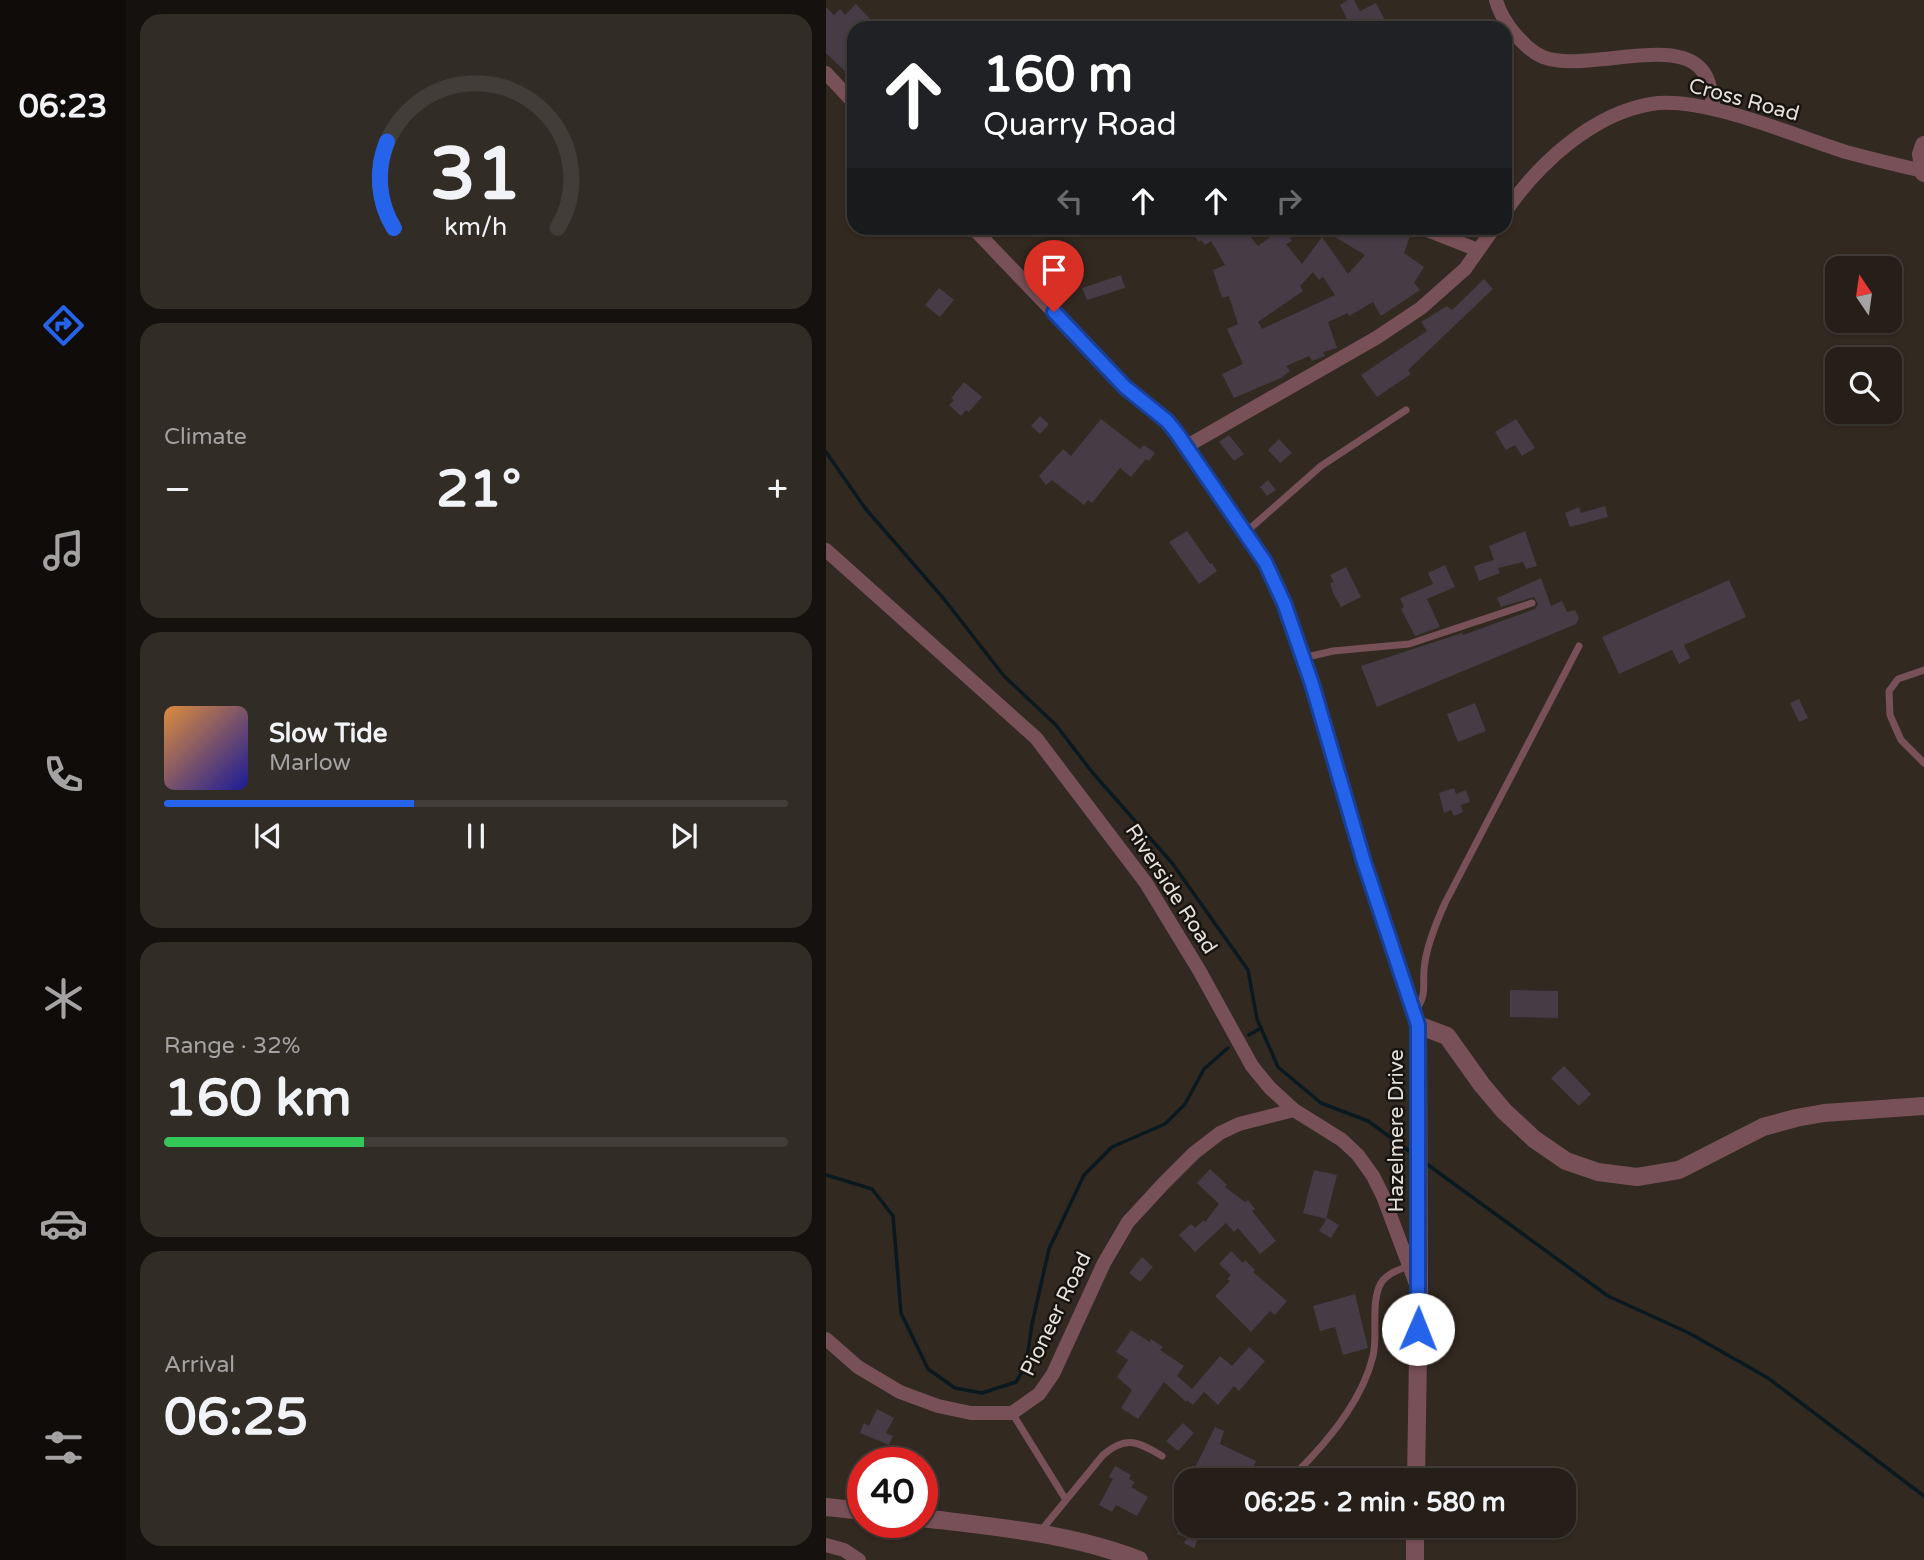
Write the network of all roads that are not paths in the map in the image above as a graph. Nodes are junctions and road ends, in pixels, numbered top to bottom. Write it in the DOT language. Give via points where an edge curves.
graph roads {
  1 [pos="1496,0"];
  2 [pos="1506,21"];
  3 [pos="1512,29"];
  4 [pos="826,72"];
  5 [pos="847,95"];
  6 [pos="1714,109"];
  7 [pos="1924,145"];
  8 [pos="1924,172"];
  9 [pos="1512,201"];
  10 [pos="980,235"];
  11 [pos="1440,235"];
  12 [pos="1489,235"];
  13 [pos="1478,250"];
  14 [pos="1406,410"];
  15 [pos="1187,446"];
  16 [pos="1246,532"];
  17 [pos="826,550"];
  18 [pos="1532,603"];
  19 [pos="1579,646"];
  20 [pos="1303,658"];
  21 [pos="1924,670"];
  22 [pos="1924,761"];
  23 [pos="1416,1018"];
  24 [pos="1924,1107"];
  25 [pos="1294,1110"];
  26 [pos="1409,1266"];
  27 [pos="1419,1291"];
  28 [pos="826,1339"];
  29 [pos="1012,1413"];
  30 [pos="1161,1456"];
  31 [pos="1301,1468"];
  32 [pos="1416,1468"];
  33 [pos="1066,1500"];
  34 [pos="826,1507"];
  35 [pos="847,1509"];
  36 [pos="938,1520"];
  37 [pos="1039,1533"];
  38 [pos="1415,1538"];
  39 [pos="826,1545"];
  40 [pos="859,1560"];
  41 [pos="1139,1560"];
  42 [pos="1415,1560"];
  1 -- 2 [label="street"];
  3 -- 6 [label="street" via="1525,46 1543,57 1569,61 1666,54 1686,58 1700,67 1710,83"];
  4 -- 5 [label="street"];
  6 -- 8 [label="street, Cross Road"];
  6 -- 9 [label="street, Cross Road" via="1653,103 1626,110 1555,155"];
  7 -- 8 [label="street"];
  10 -- 15 [label="street"];
  11 -- 13 [label="street"];
  12 -- 13 [label="street"];
  13 -- 15 [label="street" via="1465,269 1421,308"];
  14 -- 16 [label="lane" via="1321,466"];
  15 -- 16 [label="street"];
  16 -- 20 [label="street" via="1265,562"];
  17 -- 25 [label="street, Riverside Road" via="1036,738 1146,883 1252,1066"];
  18 -- 20 [label="lane" via="1409,644 1334,650"];
  19 -- 23 [label="lane" via="1444,903 1427,950"];
  20 -- 23 [label="street"];
  21 -- 22 [label="lane" via="1898,679 1889,691 1890,715 1901,740"];
  23 -- 24 [label="street, Hazelmere Drive" via="1447,1036 1482,1086 1534,1139 1566,1161 1598,1172 1637,1177 1679,1170 1763,1128 1796,1118"];
  23 -- 27 [label="street, Hazelmere Drive"];
  25 -- 26 [label="street, Riverside Road" via="1358,1155 1384,1196"];
  25 -- 29 [label="street, Pioneer Road" via="1220,1133 1164,1184 1129,1222 1104,1263 1053,1374 1039,1394"];
  26 -- 27 [label="street, Riverside Road"];
  26 -- 31 [label="lane" via="1389,1274 1379,1285 1368,1373 1337,1425"];
  27 -- 32 [label="street, Hazelmere Drive"];
  28 -- 29 [label="street" via="858,1367 900,1392 971,1413"];
  29 -- 33 [label="lane"];
  30 -- 33 [label="lane" via="1133,1442 1111,1447"];
  33 -- 37 [label="lane"];
  34 -- 35 [label="street"];
  36 -- 37 [label="street"];
  37 -- 41 [label="street"];
  38 -- 42 [label="street"];
  39 -- 40 [label="street"];
}
